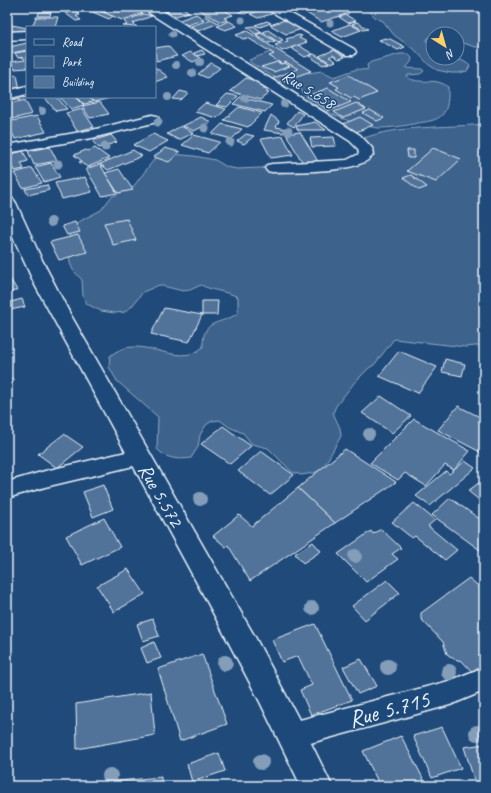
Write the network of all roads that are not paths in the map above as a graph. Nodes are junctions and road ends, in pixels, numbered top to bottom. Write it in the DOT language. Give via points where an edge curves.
graph roads {
  1 [pos="146,7"];
  2 [pos="272,7"];
  3 [pos="26,35"];
  4 [pos="7,36"];
  5 [pos="350,52"];
  6 [pos="26,90"];
  7 [pos="7,95"];
  8 [pos="152,119"];
  9 [pos="7,149"];
  10 [pos="272,168"];
  11 [pos="7,202"];
  12 [pos="13,232"];
  13 [pos="140,457"];
  14 [pos="7,490"];
  15 [pos="484,679"];
  16 [pos="292,735"];
  17 [pos="317,786"];
  1 -- 10 [label="street, Rue 5.658" via="355,138 366,148 366,155 349,164"];
  2 -- 5 [label="street"];
  3 -- 4 [label="street"];
  6 -- 7 [label="street"];
  8 -- 9 [label="street" via="92,134"];
  11 -- 12 [label="street, Rue 5.572"];
  12 -- 13 [label="street, Rue 5.572"];
  13 -- 14 [label="street"];
  13 -- 16 [label="street, Rue 5.572" via="214,588"];
  15 -- 16 [label="street, Rue 5.715" via="450,693"];
  16 -- 17 [label="street, Rue 5.572"];
}
